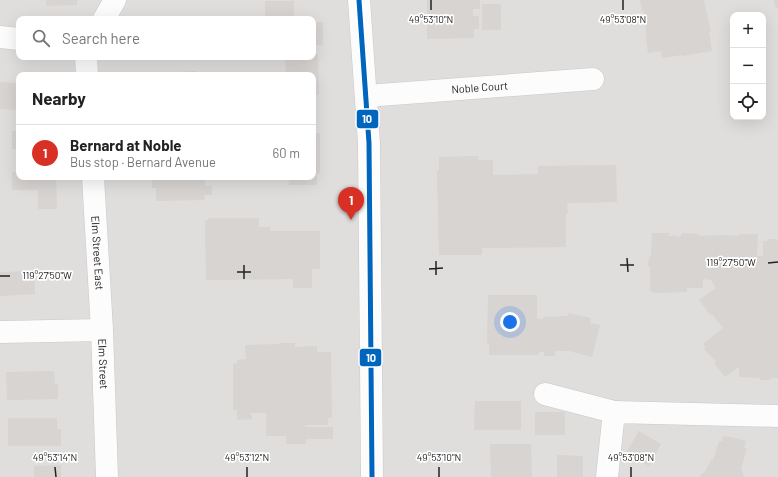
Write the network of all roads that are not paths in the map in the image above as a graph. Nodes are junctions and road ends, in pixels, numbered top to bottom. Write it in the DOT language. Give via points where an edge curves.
graph roads {
  1 [pos="115,0"];
  2 [pos="359,0"];
  3 [pos="106,16"];
  4 [pos="0,37"];
  5 [pos="16,39"];
  6 [pos="86,60"];
  7 [pos="87,72"];
  8 [pos="593,79"];
  9 [pos="366,96"];
  10 [pos="93,180"];
  11 [pos="102,330"];
  12 [pos="0,332"];
  13 [pos="545,394"];
  14 [pos="614,412"];
  15 [pos="778,416"];
  16 [pos="107,477"];
  17 [pos="372,477"];
  18 [pos="608,477"];
  1 -- 3 [label="street"];
  2 -- 9 [label="street"];
  4 -- 5 [label="street"];
  6 -- 7 [label="street"];
  8 -- 9 [label="street, Noble Court"];
  9 -- 17 [label="street" via="369,143"];
  10 -- 11 [label="street, Elm Street East"];
  11 -- 12 [label="street, Elm Street"];
  11 -- 16 [label="street, Elm Street"];
  13 -- 14 [label="street"];
  14 -- 15 [label="street"];
  14 -- 18 [label="street"];
}
